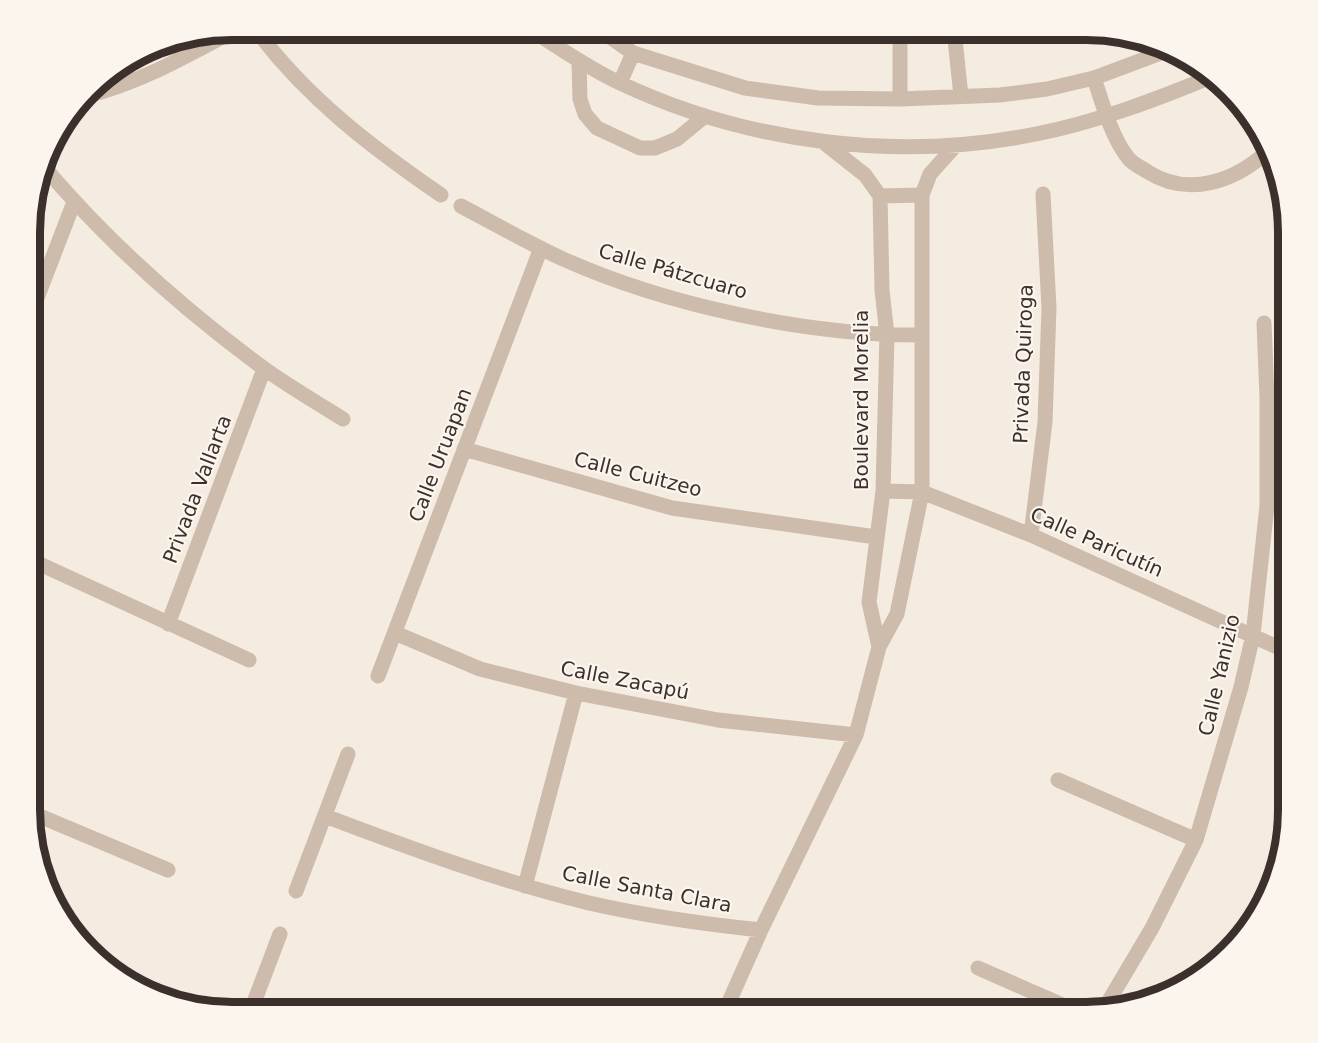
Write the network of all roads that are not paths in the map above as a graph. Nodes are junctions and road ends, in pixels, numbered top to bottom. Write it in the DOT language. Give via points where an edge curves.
graph roads {
  1 [pos="266,41"];
  2 [pos="548,41"];
  3 [pos="616,41"];
  4 [pos="900,41"];
  5 [pos="955,41"];
  6 [pos="213,42"];
  7 [pos="633,53"];
  8 [pos="1157,54"];
  9 [pos="579,61"];
  10 [pos="1094,78"];
  11 [pos="1202,80"];
  12 [pos="620,83"];
  13 [pos="102,92"];
  14 [pos="961,96"];
  15 [pos="900,99"];
  16 [pos="705,116"];
  17 [pos="1107,117"];
  18 [pos="822,141"];
  19 [pos="956,145"];
  20 [pos="1262,157"];
  21 [pos="50,174"];
  22 [pos="1043,194"];
  23 [pos="441,195"];
  24 [pos="922,195"];
  25 [pos="880,196"];
  26 [pos="74,202"];
  27 [pos="461,206"];
  28 [pos="541,248"];
  29 [pos="40,290"];
  30 [pos="1264,323"];
  31 [pos="887,335"];
  32 [pos="922,335"];
  33 [pos="264,369"];
  34 [pos="1267,397"];
  35 [pos="1278,399"];
  36 [pos="343,419"];
  37 [pos="464,449"];
  38 [pos="883,491"];
  39 [pos="922,492"];
  40 [pos="1031,535"];
  41 [pos="876,537"];
  42 [pos="41,564"];
  43 [pos="168,624"];
  44 [pos="395,633"];
  45 [pos="1253,635"];
  46 [pos="879,647"];
  47 [pos="1277,647"];
  48 [pos="249,660"];
  49 [pos="378,676"];
  50 [pos="576,693"];
  51 [pos="856,735"];
  52 [pos="348,754"];
  53 [pos="1058,780"];
  54 [pos="325,816"];
  55 [pos="41,818"];
  56 [pos="1196,840"];
  57 [pos="168,870"];
  58 [pos="525,886"];
  59 [pos="296,891"];
  60 [pos="761,930"];
  61 [pos="280,934"];
  62 [pos="978,968"];
  63 [pos="1109,1001"];
  64 [pos="256,1002"];
  65 [pos="729,1002"];
  66 [pos="1056,1002"];
  1 -- 23 [label="street" via="322,105 375,150"];
  2 -- 9 [label="street"];
  3 -- 7 [label="street"];
  4 -- 15 [label="street"];
  5 -- 14 [label="street"];
  6 -- 13 [label="street" via="166,67"];
  7 -- 12 [label="street"];
  7 -- 15 [label="street" via="745,88 818,98"];
  8 -- 10 [label="street"];
  9 -- 12 [label="street"];
  9 -- 16 [label="street" via="580,99 585,114 597,128 640,148 655,148 677,139"];
  10 -- 14 [label="street" via="1047,89"];
  10 -- 17 [label="street"];
  11 -- 17 [label="street"];
  12 -- 16 [label="street"];
  14 -- 15 [label="street"];
  16 -- 18 [label="street" via="770,133"];
  17 -- 19 [label="street" via="1036,134"];
  17 -- 20 [label="street" via="1129,159 1162,181 1181,185 1215,183 1251,167"];
  18 -- 19 [label="street" via="885,146"];
  18 -- 25 [label="street" via="865,175"];
  19 -- 24 [label="street, Boulevard Morelia" via="930,174"];
  21 -- 26 [label="street"];
  22 -- 40 [label="street, Privada Quiroga" via="1049,308 1045,422"];
  24 -- 25 [label="street"];
  24 -- 32 [label="street, Boulevard Morelia"];
  25 -- 31 [label="street, Boulevard Morelia"];
  26 -- 29 [label="street"];
  26 -- 33 [label="street" via="179,303"];
  27 -- 28 [label="street, Calle Pátzcuaro"];
  28 -- 31 [label="street, Calle Pátzcuaro" via="622,282 698,305 763,319"];
  28 -- 37 [label="street, Calle Uruapan"];
  30 -- 34 [label="street, Calle Yanizio"];
  31 -- 32 [label="street, Calle Pátzcuaro"];
  31 -- 38 [label="street, Boulevard Morelia"];
  32 -- 39 [label="street, Boulevard Morelia"];
  33 -- 36 [label="street"];
  33 -- 43 [label="street, Privada Vallarta"];
  34 -- 35 [label="street"];
  34 -- 45 [label="street, Calle Yanizio" via="1267,506"];
  37 -- 41 [label="street, Calle Cuitzeo" via="672,508"];
  37 -- 44 [label="street, Calle Uruapan"];
  38 -- 39 [label="street, Calle Paricutín"];
  38 -- 41 [label="street, Boulevard Morelia"];
  39 -- 40 [label="street, Calle Paricutín"];
  39 -- 46 [label="street, Boulevard Morelia" via="897,614"];
  40 -- 45 [label="street, Calle Paricutín"];
  41 -- 46 [label="street, Boulevard Morelia" via="869,602"];
  42 -- 43 [label="street"];
  43 -- 48 [label="street"];
  44 -- 49 [label="street, Calle Uruapan"];
  44 -- 50 [label="street, Calle Zacapú" via="480,669"];
  45 -- 47 [label="street, Calle Paricutín"];
  45 -- 56 [label="street, Calle Yanizio" via="1224,753"];
  46 -- 51 [label="street, Boulevard Morelia"];
  50 -- 51 [label="street, Calle Zacapú" via="718,720"];
  50 -- 58 [label="street"];
  51 -- 60 [label="street, Boulevard Morelia"];
  52 -- 54 [label="street"];
  53 -- 56 [label="street"];
  54 -- 58 [label="street, Calle Santa Clara"];
  54 -- 59 [label="street"];
  55 -- 57 [label="street"];
  56 -- 63 [label="street, Calle Yanizio" via="1152,928"];
  58 -- 60 [label="street, Calle Santa Clara" via="684,921"];
  60 -- 65 [label="street, Boulevard Morelia"];
  61 -- 64 [label="street"];
  62 -- 66 [label="street"];
}
